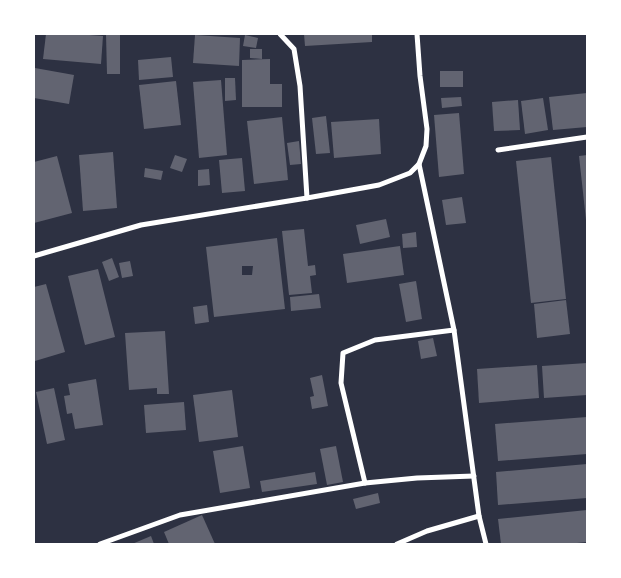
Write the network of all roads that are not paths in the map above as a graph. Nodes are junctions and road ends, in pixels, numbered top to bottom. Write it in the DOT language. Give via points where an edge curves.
graph roads {
  1 [pos="280,34"];
  2 [pos="417,34"];
  3 [pos="587,137"];
  4 [pos="498,150"];
  5 [pos="419,164"];
  6 [pos="307,198"];
  7 [pos="34,256"];
  8 [pos="454,330"];
  9 [pos="474,476"];
  10 [pos="365,483"];
  11 [pos="479,516"];
  12 [pos="100,544"];
  13 [pos="397,544"];
  14 [pos="486,544"];
  1 -- 6 [label="street" via="294,49 299,77"];
  2 -- 5 [label="street" via="427,129 426,146"];
  3 -- 4 [label="street"];
  5 -- 6 [label="street" via="410,173 379,185"];
  5 -- 8 [label="street"];
  6 -- 7 [label="street" via="141,224"];
  8 -- 9 [label="street"];
  8 -- 10 [label="street" via="375,340 344,353 341,383"];
  9 -- 10 [label="street"];
  9 -- 11 [label="street"];
  10 -- 12 [label="street" via="180,515"];
  11 -- 13 [label="street" via="427,531"];
  11 -- 14 [label="street"];
}
